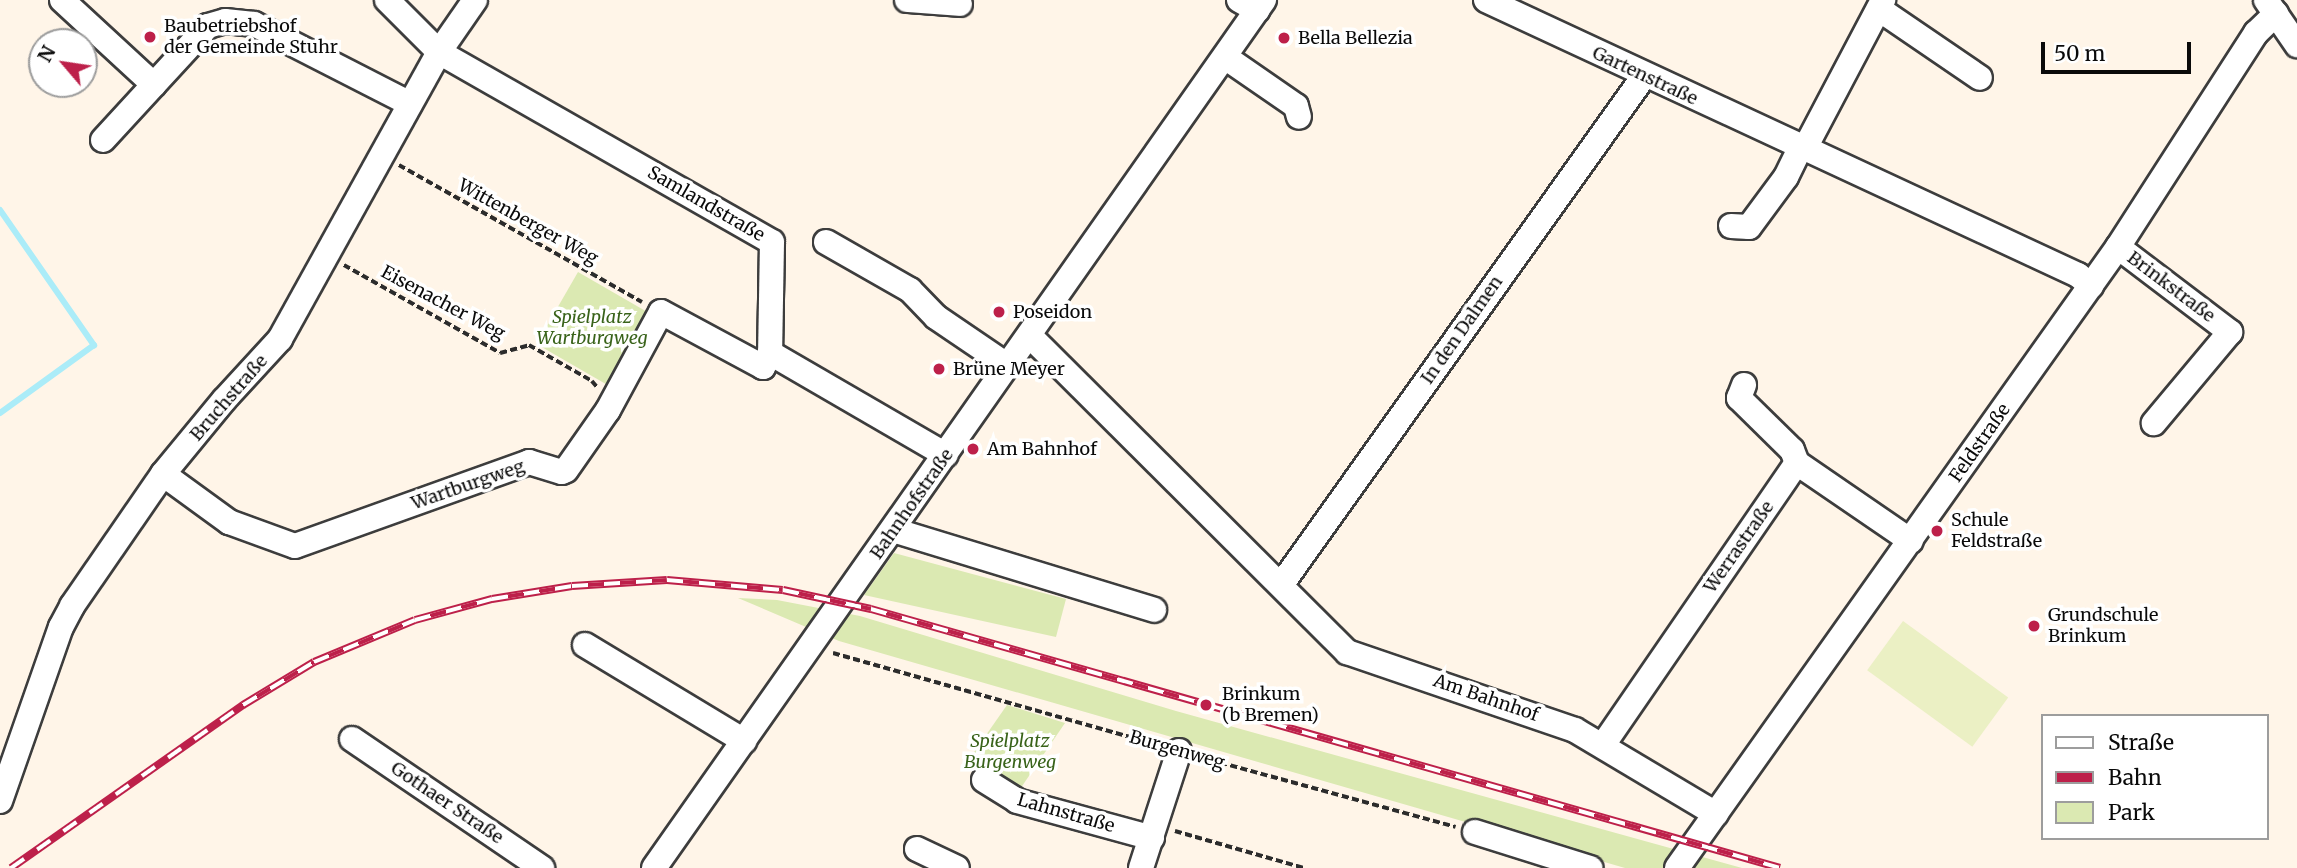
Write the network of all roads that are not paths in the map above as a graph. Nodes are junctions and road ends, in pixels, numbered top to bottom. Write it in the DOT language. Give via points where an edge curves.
graph roads {
  1 [pos="62,0"];
  2 [pos="387,0"];
  3 [pos="475,0"];
  4 [pos="906,0"];
  5 [pos="1486,0"];
  6 [pos="1253,3"];
  7 [pos="960,4"];
  8 [pos="1881,4"];
  9 [pos="2271,7"];
  10 [pos="2297,46"];
  11 [pos="439,52"];
  12 [pos="1225,57"];
  13 [pos="1644,76"];
  14 [pos="1980,78"];
  15 [pos="154,85"];
  16 [pos="410,104"];
  17 [pos="1299,117"];
  18 [pos="103,140"];
  19 [pos="1802,149"];
  20 [pos="1731,226"];
  21 [pos="826,242"];
  22 [pos="2118,247"];
  23 [pos="2091,286"];
  24 [pos="1030,336"];
  25 [pos="769,353"];
  26 [pos="1009,366"];
  27 [pos="1744,384"];
  28 [pos="2154,423"];
  29 [pos="946,455"];
  30 [pos="1797,463"];
  31 [pos="163,474"];
  32 [pos="893,530"];
  33 [pos="1911,541"];
  34 [pos="1281,585"];
  35 [pos="1154,610"];
  36 [pos="585,645"];
  37 [pos="352,738"];
  38 [pos="744,741"];
  39 [pos="1602,745"];
  40 [pos="1179,751"];
  41 [pos="984,780"];
  42 [pos="1,797"];
  43 [pos="1716,814"];
  44 [pos="1154,832"];
  45 [pos="1475,832"];
  46 [pos="917,849"];
  47 [pos="1549,861"];
  48 [pos="541,868"];
  49 [pos="654,868"];
  50 [pos="957,868"];
  51 [pos="1140,868"];
  52 [pos="1590,868"];
  53 [pos="1677,868"];
  1 -- 15 [label="street"];
  2 -- 11 [label="street"];
  3 -- 11 [label="street, Bruchstraße"];
  4 -- 7 [label="street"];
  5 -- 13 [label="street, Gartenstraße"];
  6 -- 12 [label="street, Bahnhofstraße"];
  8 -- 14 [label="street"];
  8 -- 19 [label="street"];
  9 -- 10 [label="street"];
  9 -- 22 [label="street, Feldstraße"];
  11 -- 16 [label="street, Bruchstraße"];
  11 -- 25 [label="street, Samlandstraße" via="772,242"];
  12 -- 17 [label="street" via="1296,106"];
  12 -- 24 [label="street, Bahnhofstraße"];
  13 -- 19 [label="street, Gartenstraße"];
  13 -- 34 [label="street, In den Dalmen"];
  15 -- 16 [label="street" via="208,26 241,21"];
  15 -- 18 [label="street"];
  16 -- 31 [label="street, Bruchstraße" via="280,339"];
  19 -- 20 [label="street" via="1749,227"];
  19 -- 23 [label="street, Gartenstraße" via="2078,275"];
  21 -- 26 [label="street" via="910,290 936,317"];
  22 -- 23 [label="street, Feldstraße"];
  22 -- 28 [label="street, Brinkstraße" via="2230,332"];
  23 -- 33 [label="street, Feldstraße"];
  24 -- 26 [label="street, Bahnhofstraße"];
  24 -- 34 [label="street, Am Bahnhof"];
  25 -- 29 [label="street"];
  25 -- 31 [label="street, Wartburgweg" via="763,367 661,312 608,410 566,470 529,463 295,546 229,522"];
  26 -- 29 [label="street, Bahnhofstraße"];
  27 -- 30 [label="street" via="1740,398 1792,450"];
  29 -- 32 [label="street, Bahnhofstraße"];
  30 -- 33 [label="street"];
  30 -- 39 [label="street, Werrastraße"];
  31 -- 42 [label="street, Bruchstraße" via="66,616"];
  32 -- 35 [label="street"];
  32 -- 38 [label="street, Bahnhofstraße"];
  33 -- 43 [label="street, Feldstraße"];
  34 -- 39 [label="street, Am Bahnhof" via="1347,652 1525,710"];
  36 -- 38 [label="street"];
  37 -- 48 [label="street, Gothaer Straße"];
  38 -- 49 [label="street, Bahnhofstraße"];
  39 -- 43 [label="street, Am Bahnhof"];
  40 -- 44 [label="street"];
  41 -- 44 [label="street, Lahnstraße" via="1017,801"];
  43 -- 53 [label="street, Feldstraße"];
  44 -- 51 [label="street"];
  45 -- 47 [label="street"];
  46 -- 50 [label="street"];
  47 -- 52 [label="street"];
}
